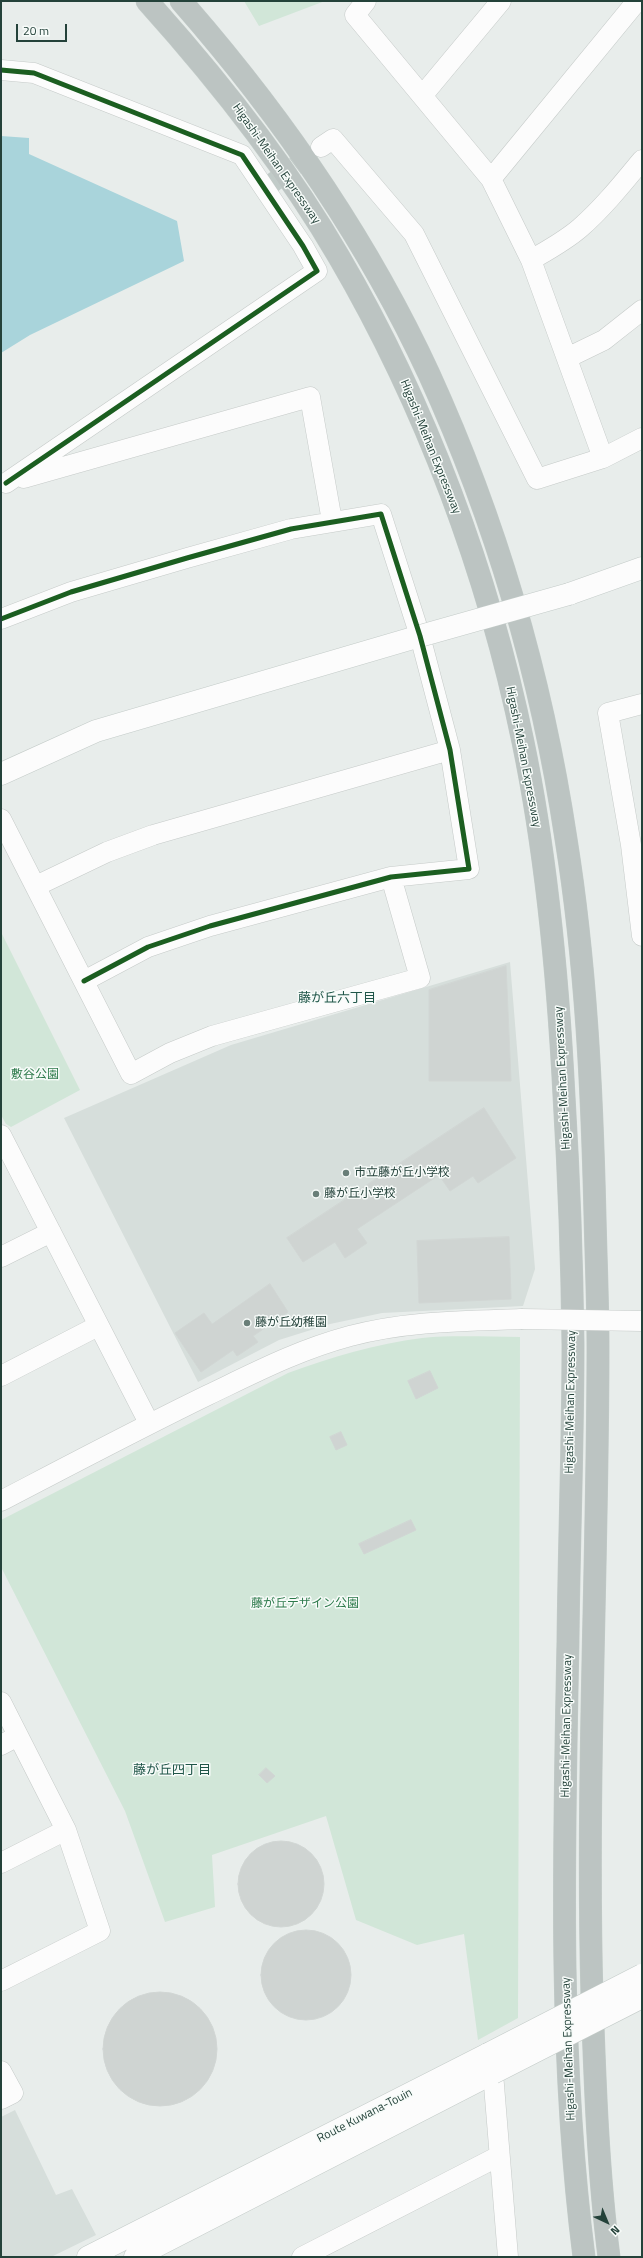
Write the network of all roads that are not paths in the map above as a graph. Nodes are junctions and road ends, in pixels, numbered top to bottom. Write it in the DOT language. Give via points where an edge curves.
graph roads {
  1 [pos="147,1"];
  2 [pos="181,1"];
  3 [pos="366,1"];
  4 [pos="501,1"];
  5 [pos="637,1"];
  6 [pos="1,70"];
  7 [pos="422,96"];
  8 [pos="321,147"];
  9 [pos="642,160"];
  10 [pos="491,178"];
  11 [pos="531,260"];
  12 [pos="642,310"];
  13 [pos="567,358"];
  14 [pos="642,438"];
  15 [pos="603,458"];
  16 [pos="4,484"];
  17 [pos="332,521"];
  18 [pos="642,568"];
  19 [pos="1,619"];
  20 [pos="420,636"];
  21 [pos="642,704"];
  22 [pos="450,750"];
  23 [pos="1,774"];
  24 [pos="1,819"];
  25 [pos="637,841"];
  26 [pos="390,877"];
  27 [pos="36,886"];
  28 [pos="642,936"];
  29 [pos="84,981"];
  30 [pos="2,1138"];
  31 [pos="51,1232"];
  32 [pos="1,1257"];
  33 [pos="642,1321"];
  34 [pos="98,1326"];
  35 [pos="1,1376"];
  36 [pos="149,1423"];
  37 [pos="1,1501"];
  38 [pos="1,1702"];
  39 [pos="18,1736"];
  40 [pos="1,1745"];
  41 [pos="66,1830"];
  42 [pos="1,1863"];
  43 [pos="642,1974"];
  44 [pos="1,1981"];
  45 [pos="641,1997"];
  46 [pos="491,2063"];
  47 [pos="1,2071"];
  48 [pos="1,2099"];
  49 [pos="499,2156"];
  50 [pos="88,2257"];
  51 [pos="134,2257"];
  52 [pos="302,2257"];
  53 [pos="508,2257"];
  54 [pos="584,2257"];
  55 [pos="609,2257"];
  1 -- 54 [label="highway, Higashi-Meihan Expressway" via="205,66 242,114 338,256 374,321 435,452 471,550 501,652 523,743 540,842 554,953 568,1160 573,1345 564,1903 569,2087"];
  2 -- 55 [label="highway, Higashi-Meihan Expressway" via="262,98 321,181 360,244 428,371 459,444 494,540 525,644 549,745 567,839 589,1049 594,1169 598,1343 590,1898 595,2083"];
  3 -- 7 [label="street" via="355,15"];
  4 -- 7 [label="street"];
  5 -- 10 [label="street"];
  6 -- 16 [label="street" via="34,73 242,156 268,186 317,271"];
  7 -- 10 [label="street"];
  8 -- 15 [label="street" via="333,139 414,234 536,479"];
  9 -- 11 [label="street" via="580,228 561,243"];
  10 -- 11 [label="street"];
  11 -- 13 [label="street"];
  12 -- 13 [label="street" via="604,340"];
  13 -- 15 [label="street"];
  14 -- 15 [label="street"];
  16 -- 17 [label="street" via="310,397"];
  17 -- 19 [label="street" via="276,533 71,592"];
  17 -- 20 [label="street" via="381,514"];
  18 -- 20 [label="main road, bridge" via="569,594"];
  20 -- 22 [label="street"];
  20 -- 23 [label="main road" via="96,731"];
  21 -- 25 [label="street" via="608,713"];
  22 -- 26 [label="street" via="469,869"];
  22 -- 27 [label="street" via="153,835 107,852"];
  24 -- 27 [label="street"];
  25 -- 28 [label="street"];
  26 -- 29 [label="street" via="210,926 148,947"];
  26 -- 29 [label="street" via="420,978 212,1036 170,1053 131,1074"];
  27 -- 29 [label="street"];
  30 -- 31 [label="street"];
  31 -- 32 [label="street"];
  31 -- 34 [label="street"];
  33 -- 36 [label="street, bridge" via="435,1322 351,1336 288,1356"];
  34 -- 35 [label="street"];
  34 -- 36 [label="street"];
  36 -- 37 [label="street"];
  38 -- 39 [label="street"];
  39 -- 40 [label="street"];
  39 -- 41 [label="street"];
  41 -- 42 [label="street"];
  41 -- 44 [label="street" via="100,1931"];
  43 -- 46 [label="main road, Route Kuwana-Touin, bridge"];
  45 -- 46 [label="main road, Route Kuwana-Touin, bridge"];
  46 -- 49 [label="street"];
  46 -- 50 [label="main road, Route Kuwana-Touin"];
  46 -- 51 [label="main road, Route Kuwana-Touin"];
  47 -- 48 [label="street" via="12,2094"];
  49 -- 52 [label="street"];
  49 -- 53 [label="street"];
}
